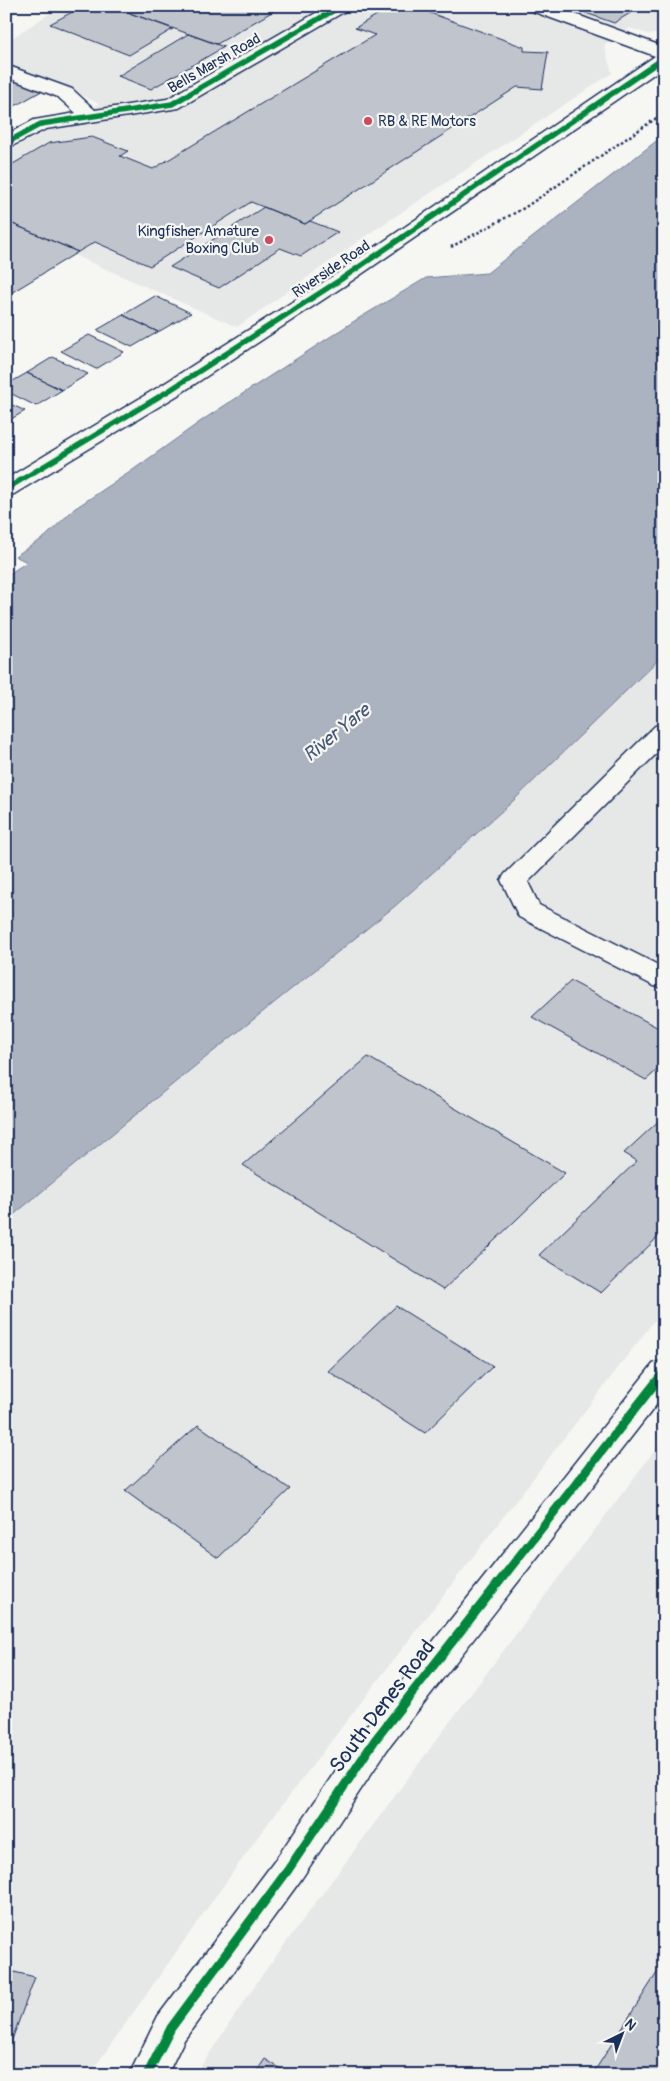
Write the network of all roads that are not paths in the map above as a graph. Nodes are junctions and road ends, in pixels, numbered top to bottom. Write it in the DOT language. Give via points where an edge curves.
graph roads {
  1 [pos="340,6"];
  2 [pos="536,6"];
  3 [pos="664,53"];
  4 [pos="664,58"];
  5 [pos="6,71"];
  6 [pos="91,117"];
  7 [pos="6,143"];
  8 [pos="6,489"];
  9 [pos="664,732"];
  10 [pos="664,979"];
  11 [pos="664,1372"];
  12 [pos="147,2075"];
  1 -- 6 [label="street, Bells Marsh Road" via="172,104"];
  2 -- 3 [label="street"];
  4 -- 8 [label="street, Riverside Road" via="340,280 170,390"];
  5 -- 6 [label="street" via="65,93"];
  6 -- 7 [label="street, Bells Marsh Road" via="41,124"];
  9 -- 10 [label="street" via="514,880 528,911"];
  11 -- 12 [label="street, South Denes Road" via="375,1740 288,1870 172,2028"];
}
